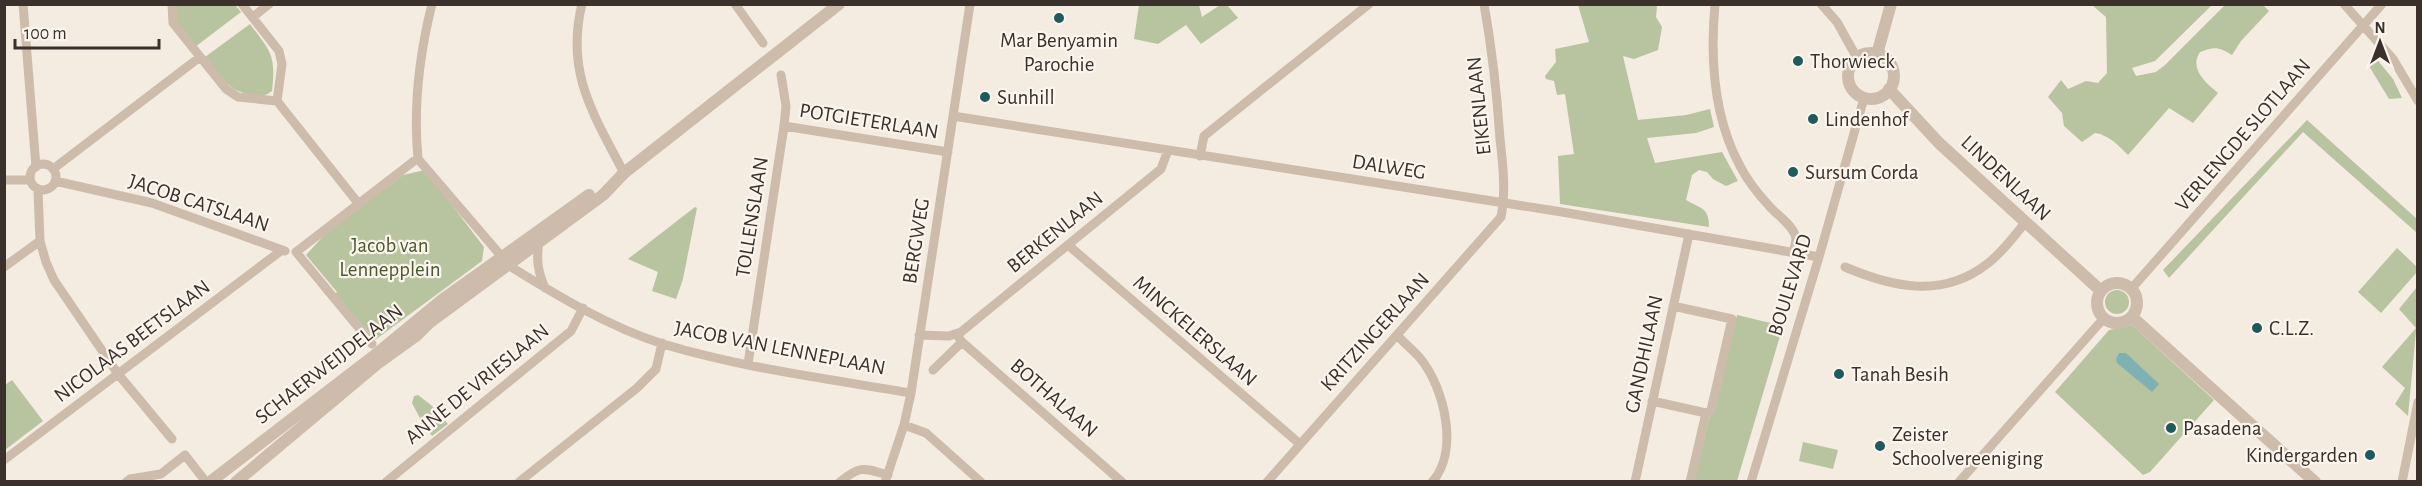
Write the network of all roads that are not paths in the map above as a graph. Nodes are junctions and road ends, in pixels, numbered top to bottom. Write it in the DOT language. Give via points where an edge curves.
graph roads {
  1 [pos="23,4"];
  2 [pos="172,4"];
  3 [pos="242,4"];
  4 [pos="269,4"];
  5 [pos="432,4"];
  6 [pos="582,4"];
  7 [pos="735,4"];
  8 [pos="839,4"];
  9 [pos="970,4"];
  10 [pos="1369,4"];
  11 [pos="1484,4"];
  12 [pos="1715,4"];
  13 [pos="1821,4"];
  14 [pos="1891,4"];
  15 [pos="2344,4"];
  16 [pos="2382,4"];
  17 [pos="253,17"];
  18 [pos="2363,26"];
  19 [pos="763,44"];
  20 [pos="1877,54"];
  21 [pos="200,57"];
  22 [pos="1857,58"];
  23 [pos="781,75"];
  24 [pos="1889,89"];
  25 [pos="1864,98"];
  26 [pos="277,101"];
  27 [pos="2418,101"];
  28 [pos="953,117"];
  29 [pos="784,126"];
  30 [pos="1168,150"];
  31 [pos="948,152"];
  32 [pos="1200,156"];
  33 [pos="418,159"];
  34 [pos="36,166"];
  35 [pos="53,169"];
  36 [pos="620,176"];
  37 [pos="4,180"];
  38 [pos="30,180"];
  39 [pos="56,181"];
  40 [pos="38,189"];
  41 [pos="358,203"];
  42 [pos="1504,204"];
  43 [pos="2025,223"];
  44 [pos="1689,234"];
  45 [pos="40,241"];
  46 [pos="539,242"];
  47 [pos="1068,245"];
  48 [pos="282,250"];
  49 [pos="296,252"];
  50 [pos="1794,252"];
  51 [pos="1820,257"];
  52 [pos="505,261"];
  53 [pos="4,267"];
  54 [pos="1845,267"];
  55 [pos="545,288"];
  56 [pos="2132,288"];
  57 [pos="2101,291"];
  58 [pos="1673,306"];
  59 [pos="583,308"];
  60 [pos="2132,317"];
  61 [pos="2104,318"];
  62 [pos="919,335"];
  63 [pos="1396,335"];
  64 [pos="959,338"];
  65 [pos="662,343"];
  66 [pos="372,344"];
  67 [pos="748,364"];
  68 [pos="933,370"];
  69 [pos="118,374"];
  70 [pos="911,393"];
  71 [pos="1652,401"];
  72 [pos="2418,402"];
  73 [pos="1706,413"];
  74 [pos="904,425"];
  75 [pos="172,439"];
  76 [pos="1300,444"];
  77 [pos="4,460"];
  78 [pos="886,478"];
  79 [pos="126,482"];
  80 [pos="208,482"];
  81 [pos="236,482"];
  82 [pos="386,482"];
  83 [pos="519,482"];
  84 [pos="840,482"];
  85 [pos="981,482"];
  86 [pos="1122,482"];
  87 [pos="1267,482"];
  88 [pos="1432,482"];
  89 [pos="1635,482"];
  90 [pos="1690,482"];
  91 [pos="1751,482"];
  92 [pos="1959,482"];
  93 [pos="2315,482"];
  94 [pos="2402,482"];
  1 -- 34 [label="street"];
  2 -- 21 [label="street" via="173,23"];
  3 -- 17 [label="street"];
  4 -- 17 [label="street"];
  5 -- 33 [label="street" via="423,39 414,124"];
  6 -- 36 [label="street" via="576,35 583,87"];
  7 -- 19 [label="street"];
  8 -- 36 [label="street, SCHAERWEIJDELAAN"];
  9 -- 28 [label="street, BERGWEG"];
  10 -- 32 [label="street" via="1204,136"];
  11 -- 42 [label="street, EIKENLAAN" via="1493,56"];
  12 -- 50 [label="street" via="1716,92 1725,132 1740,167 1796,238"];
  13 -- 22 [label="street" via="1837,22"];
  14 -- 20 [label="street"];
  15 -- 18 [label="street"];
  16 -- 18 [label="street, VERLENGDE SLOTLAAN"];
  17 -- 26 [label="street" via="279,51 282,64"];
  18 -- 27 [label="street" via="2393,59"];
  18 -- 56 [label="street, VERLENGDE SLOTLAAN"];
  20 -- 22 [label="street"];
  20 -- 24 [label="street" via="1892,66"];
  21 -- 26 [label="street" via="226,89 238,96"];
  21 -- 35 [label="street"];
  22 -- 25 [label="street" via="1850,68 1849,80 1853,90"];
  23 -- 29 [label="street, TOLLENSLAAN" via="786,106"];
  24 -- 25 [label="street" via="1879,97"];
  24 -- 43 [label="street, LINDENLAAN"];
  25 -- 51 [label="street, BOULEVARD"];
  26 -- 41 [label="street"];
  28 -- 30 [label="street, DALWEG"];
  28 -- 31 [label="street, BERGWEG"];
  29 -- 31 [label="street, POTGIETERLAAN"];
  29 -- 67 [label="street, TOLLENSLAAN"];
  30 -- 32 [label="street, DALWEG"];
  30 -- 47 [label="street, BERKENLAAN" via="1161,169"];
  31 -- 62 [label="street, BERGWEG"];
  32 -- 42 [label="street, DALWEG"];
  33 -- 41 [label="street"];
  33 -- 52 [label="street"];
  34 -- 35 [label="street"];
  34 -- 38 [label="street"];
  35 -- 39 [label="street"];
  36 -- 46 [label="street, SCHAERWEIJDELAAN" via="603,195"];
  36 -- 52 [label="street, SCHAERWEIJDELAAN" via="596,190"];
  37 -- 38 [label="street"];
  38 -- 40 [label="street"];
  39 -- 40 [label="street" via="47,190"];
  39 -- 48 [label="street, JACOB CATSLAAN" via="152,203"];
  40 -- 45 [label="street"];
  41 -- 49 [label="street"];
  42 -- 44 [label="street, DALWEG"];
  42 -- 63 [label="street, KRITZINGERLAAN" via="1501,218"];
  43 -- 54 [label="street" via="1987,264 1949,282 1901,286"];
  43 -- 57 [label="street, LINDENLAAN"];
  44 -- 50 [label="street, DALWEG"];
  44 -- 58 [label="street, GANDHILAAN"];
  45 -- 53 [label="street"];
  45 -- 69 [label="street" via="54,280"];
  46 -- 52 [label="street, SCHAERWEIJDELAAN"];
  46 -- 55 [label="street" via="536,258"];
  47 -- 64 [label="street, BERKENLAAN"];
  47 -- 76 [label="street, MINCKELERSLAAN"];
  48 -- 49 [label="street, JACOB CATSLAAN"];
  48 -- 69 [label="street, NICOLAAS BEETSLAAN"];
  49 -- 66 [label="street"];
  50 -- 51 [label="street, DALWEG"];
  51 -- 91 [label="street, BOULEVARD"];
  52 -- 55 [label="street, JACOB VAN LENNEPLAAN"];
  52 -- 80 [label="street, SCHAERWEIJDELAAN" via="442,300"];
  52 -- 81 [label="street, SCHAERWEIJDELAAN"];
  55 -- 59 [label="street, JACOB VAN LENNEPLAAN"];
  56 -- 57 [label="street" via="2118,282"];
  56 -- 60 [label="street" via="2138,302"];
  57 -- 61 [label="street" via="2097,304"];
  58 -- 71 [label="street, GANDHILAAN"];
  58 -- 73 [label="street" via="1732,319 1711,410"];
  59 -- 65 [label="street, JACOB VAN LENNEPLAAN"];
  59 -- 82 [label="street, ANNE DE VRIESLAAN" via="572,331"];
  60 -- 61 [label="street" via="2116,323"];
  60 -- 93 [label="street"];
  61 -- 92 [label="street"];
  62 -- 64 [label="street"];
  62 -- 70 [label="street, BERGWEG"];
  63 -- 76 [label="street, KRITZINGERLAAN"];
  63 -- 88 [label="street" via="1421,359 1442,399 1445,457"];
  64 -- 68 [label="street, BERKENLAAN"];
  64 -- 86 [label="street, BOTHALAAN"];
  65 -- 67 [label="street, JACOB VAN LENNEPLAAN"];
  65 -- 83 [label="street" via="656,369 637,388"];
  67 -- 70 [label="street, JACOB VAN LENNEPLAAN"];
  69 -- 75 [label="street"];
  69 -- 77 [label="street, NICOLAAS BEETSLAAN"];
  70 -- 74 [label="street, BERGWEG"];
  71 -- 73 [label="street"];
  71 -- 89 [label="street, GANDHILAAN"];
  72 -- 94 [label="street"];
  73 -- 90 [label="street"];
  74 -- 78 [label="street, BERGWEG"];
  74 -- 85 [label="street" via="926,433"];
  76 -- 87 [label="street, KRITZINGERLAAN"];
  78 -- 84 [label="street" via="862,468"];
  79 -- 80 [label="street" via="161,474 185,455"];
}
